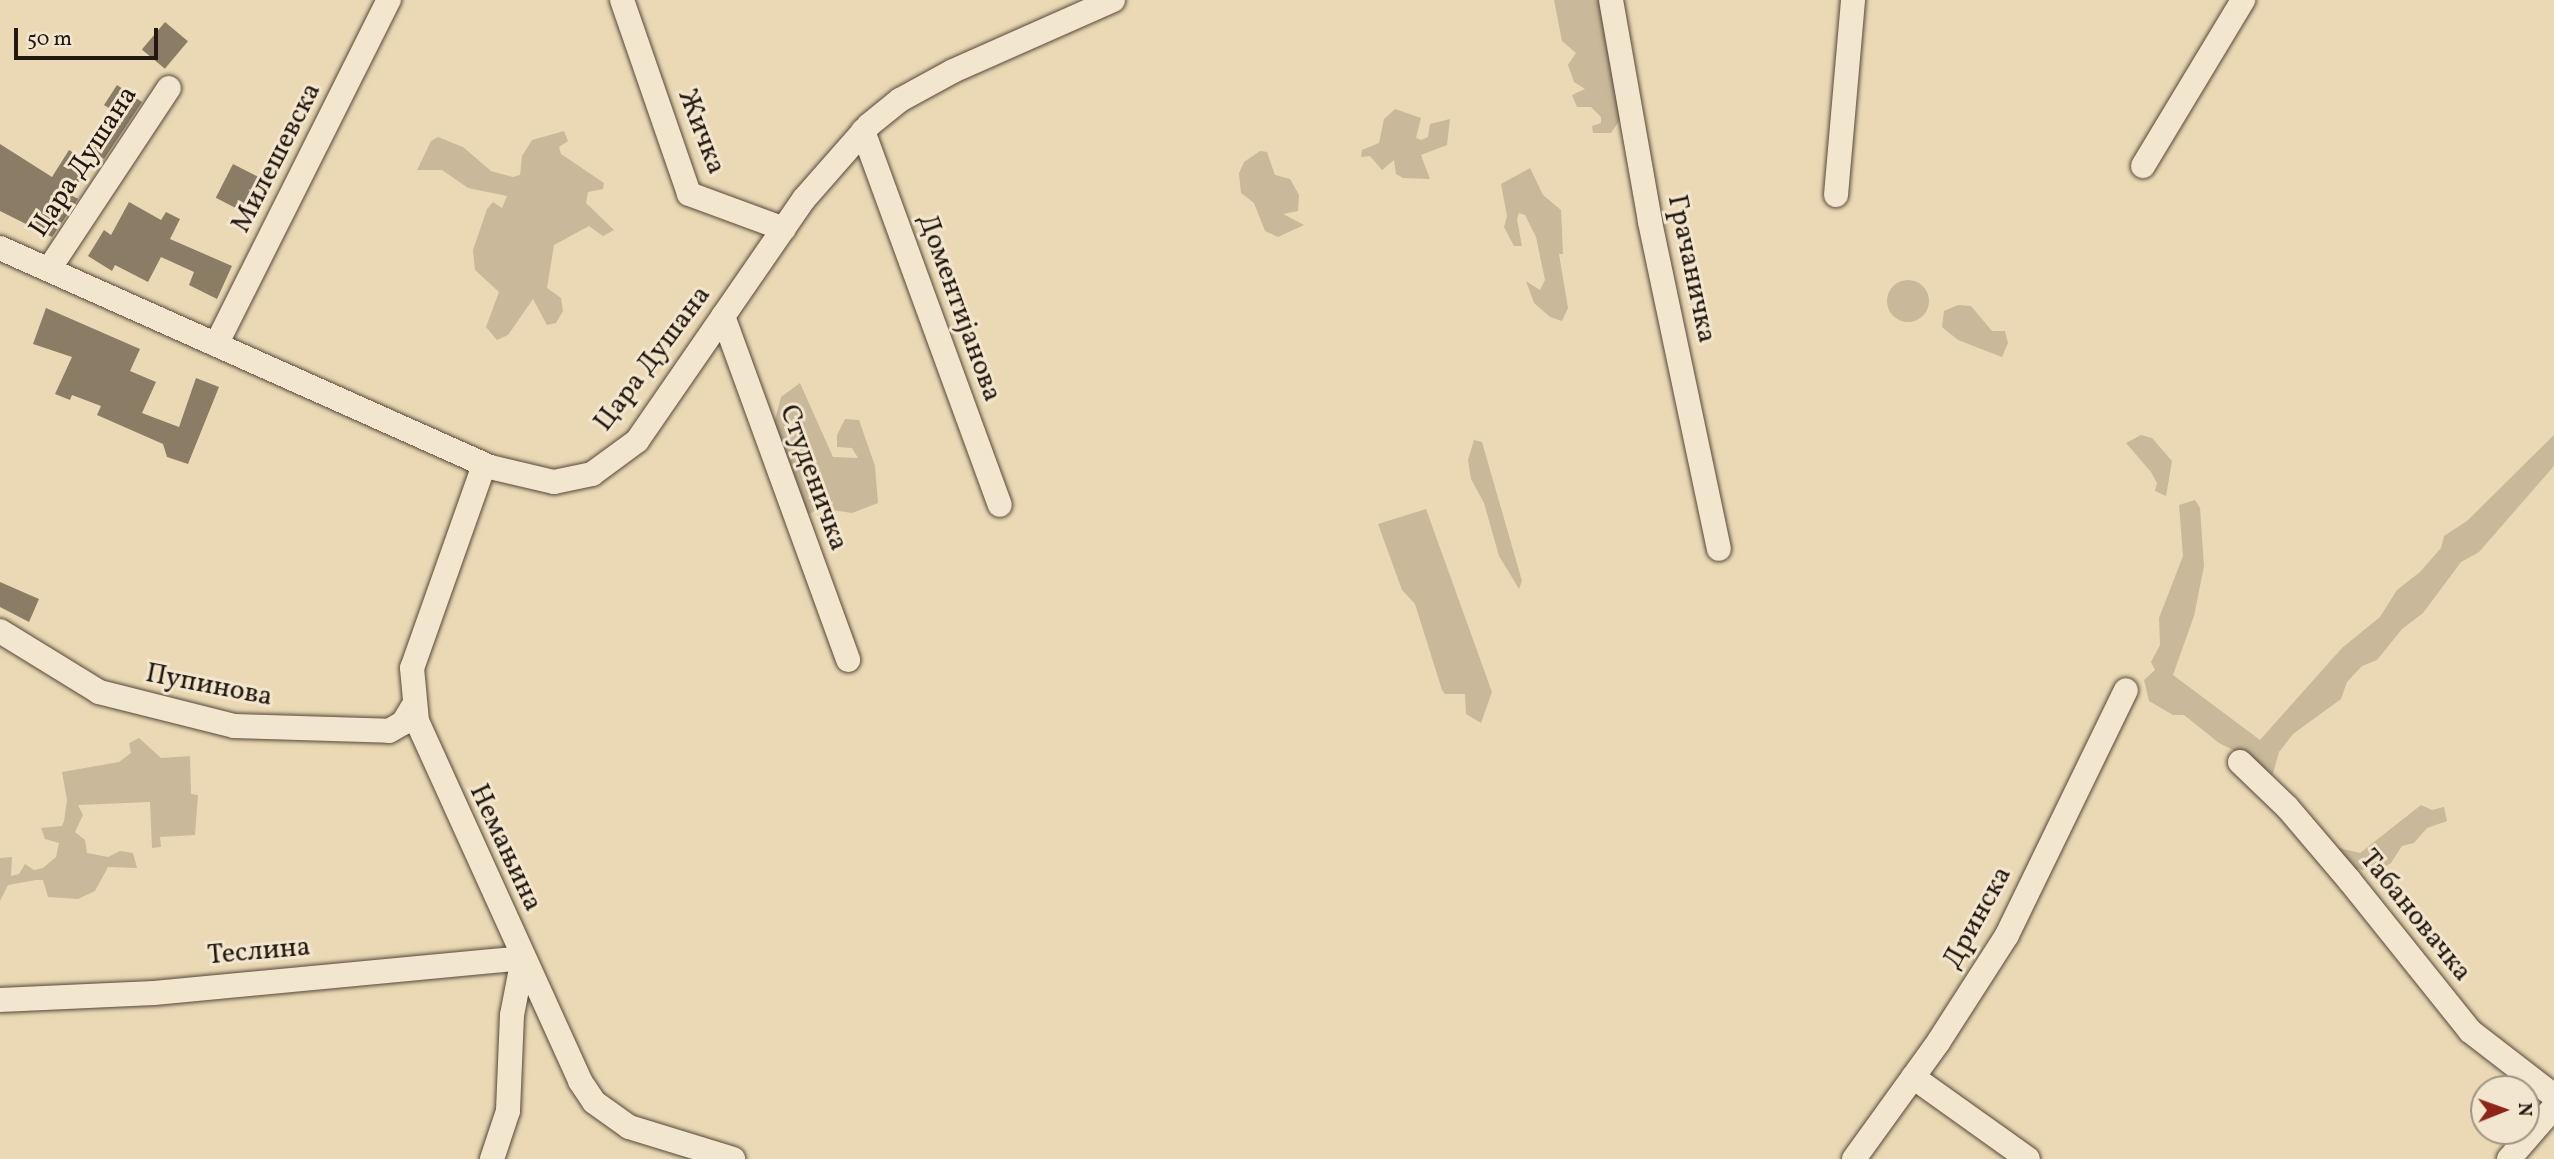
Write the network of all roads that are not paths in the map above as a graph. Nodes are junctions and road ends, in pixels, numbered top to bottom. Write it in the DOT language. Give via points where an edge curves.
graph roads {
  1 [pos="389,0"];
  2 [pos="622,0"];
  3 [pos="1113,0"];
  4 [pos="1611,0"];
  5 [pos="1853,0"];
  6 [pos="2242,0"];
  7 [pos="169,88"];
  8 [pos="863,131"];
  9 [pos="2143,166"];
  10 [pos="1836,195"];
  11 [pos="784,229"];
  12 [pos="0,248"];
  13 [pos="49,270"];
  14 [pos="723,316"];
  15 [pos="217,343"];
  16 [pos="484,465"];
  17 [pos="1000,505"];
  18 [pos="1719,550"];
  19 [pos="0,631"];
  20 [pos="848,660"];
  21 [pos="2126,690"];
  22 [pos="414,705"];
  23 [pos="2240,762"];
  24 [pos="523,958"];
  25 [pos="0,1000"];
  26 [pos="1913,1077"];
  27 [pos="2554,1096"];
  28 [pos="2554,1107"];
  29 [pos="492,1159"];
  30 [pos="733,1159"];
  31 [pos="1854,1159"];
  32 [pos="2028,1159"];
  33 [pos="2510,1159"];
  1 -- 15 [label="street, Милешевска"];
  2 -- 11 [label="street, Жичка" via="689,194"];
  3 -- 8 [label="street, Цара Душана" via="953,71 901,100"];
  4 -- 18 [label="street, Грачаничка" via="1650,222"];
  5 -- 10 [label="street"];
  6 -- 9 [label="street"];
  7 -- 13 [label="street, Цара Душана"];
  8 -- 11 [label="street, Цара Душана"];
  8 -- 17 [label="street, Доментијанова"];
  11 -- 14 [label="street, Цара Душана"];
  12 -- 13 [label="street, Цара Душана"];
  13 -- 15 [label="street, Цара Душана"];
  14 -- 16 [label="street, Цара Душана" via="637,441 592,474 554,482"];
  14 -- 20 [label="street, Студеничка"];
  15 -- 16 [label="street, Цара Душана"];
  16 -- 22 [label="street, Немањина" via="412,667"];
  19 -- 22 [label="street, Пупинова" via="99,692 233,726 389,731 404,723"];
  21 -- 26 [label="street, Дринска" via="2007,935"];
  22 -- 24 [label="street, Немањина" via="438,772"];
  23 -- 27 [label="street, Табановачка" via="2341,871 2470,1031"];
  24 -- 25 [label="street, Теслина" via="128,995"];
  24 -- 29 [label="street" via="512,1015 508,1111"];
  24 -- 30 [label="street, Немањина" via="594,1102 629,1127"];
  26 -- 31 [label="street, Дринска"];
  26 -- 32 [label="street"];
  28 -- 33 [label="street"];
}
